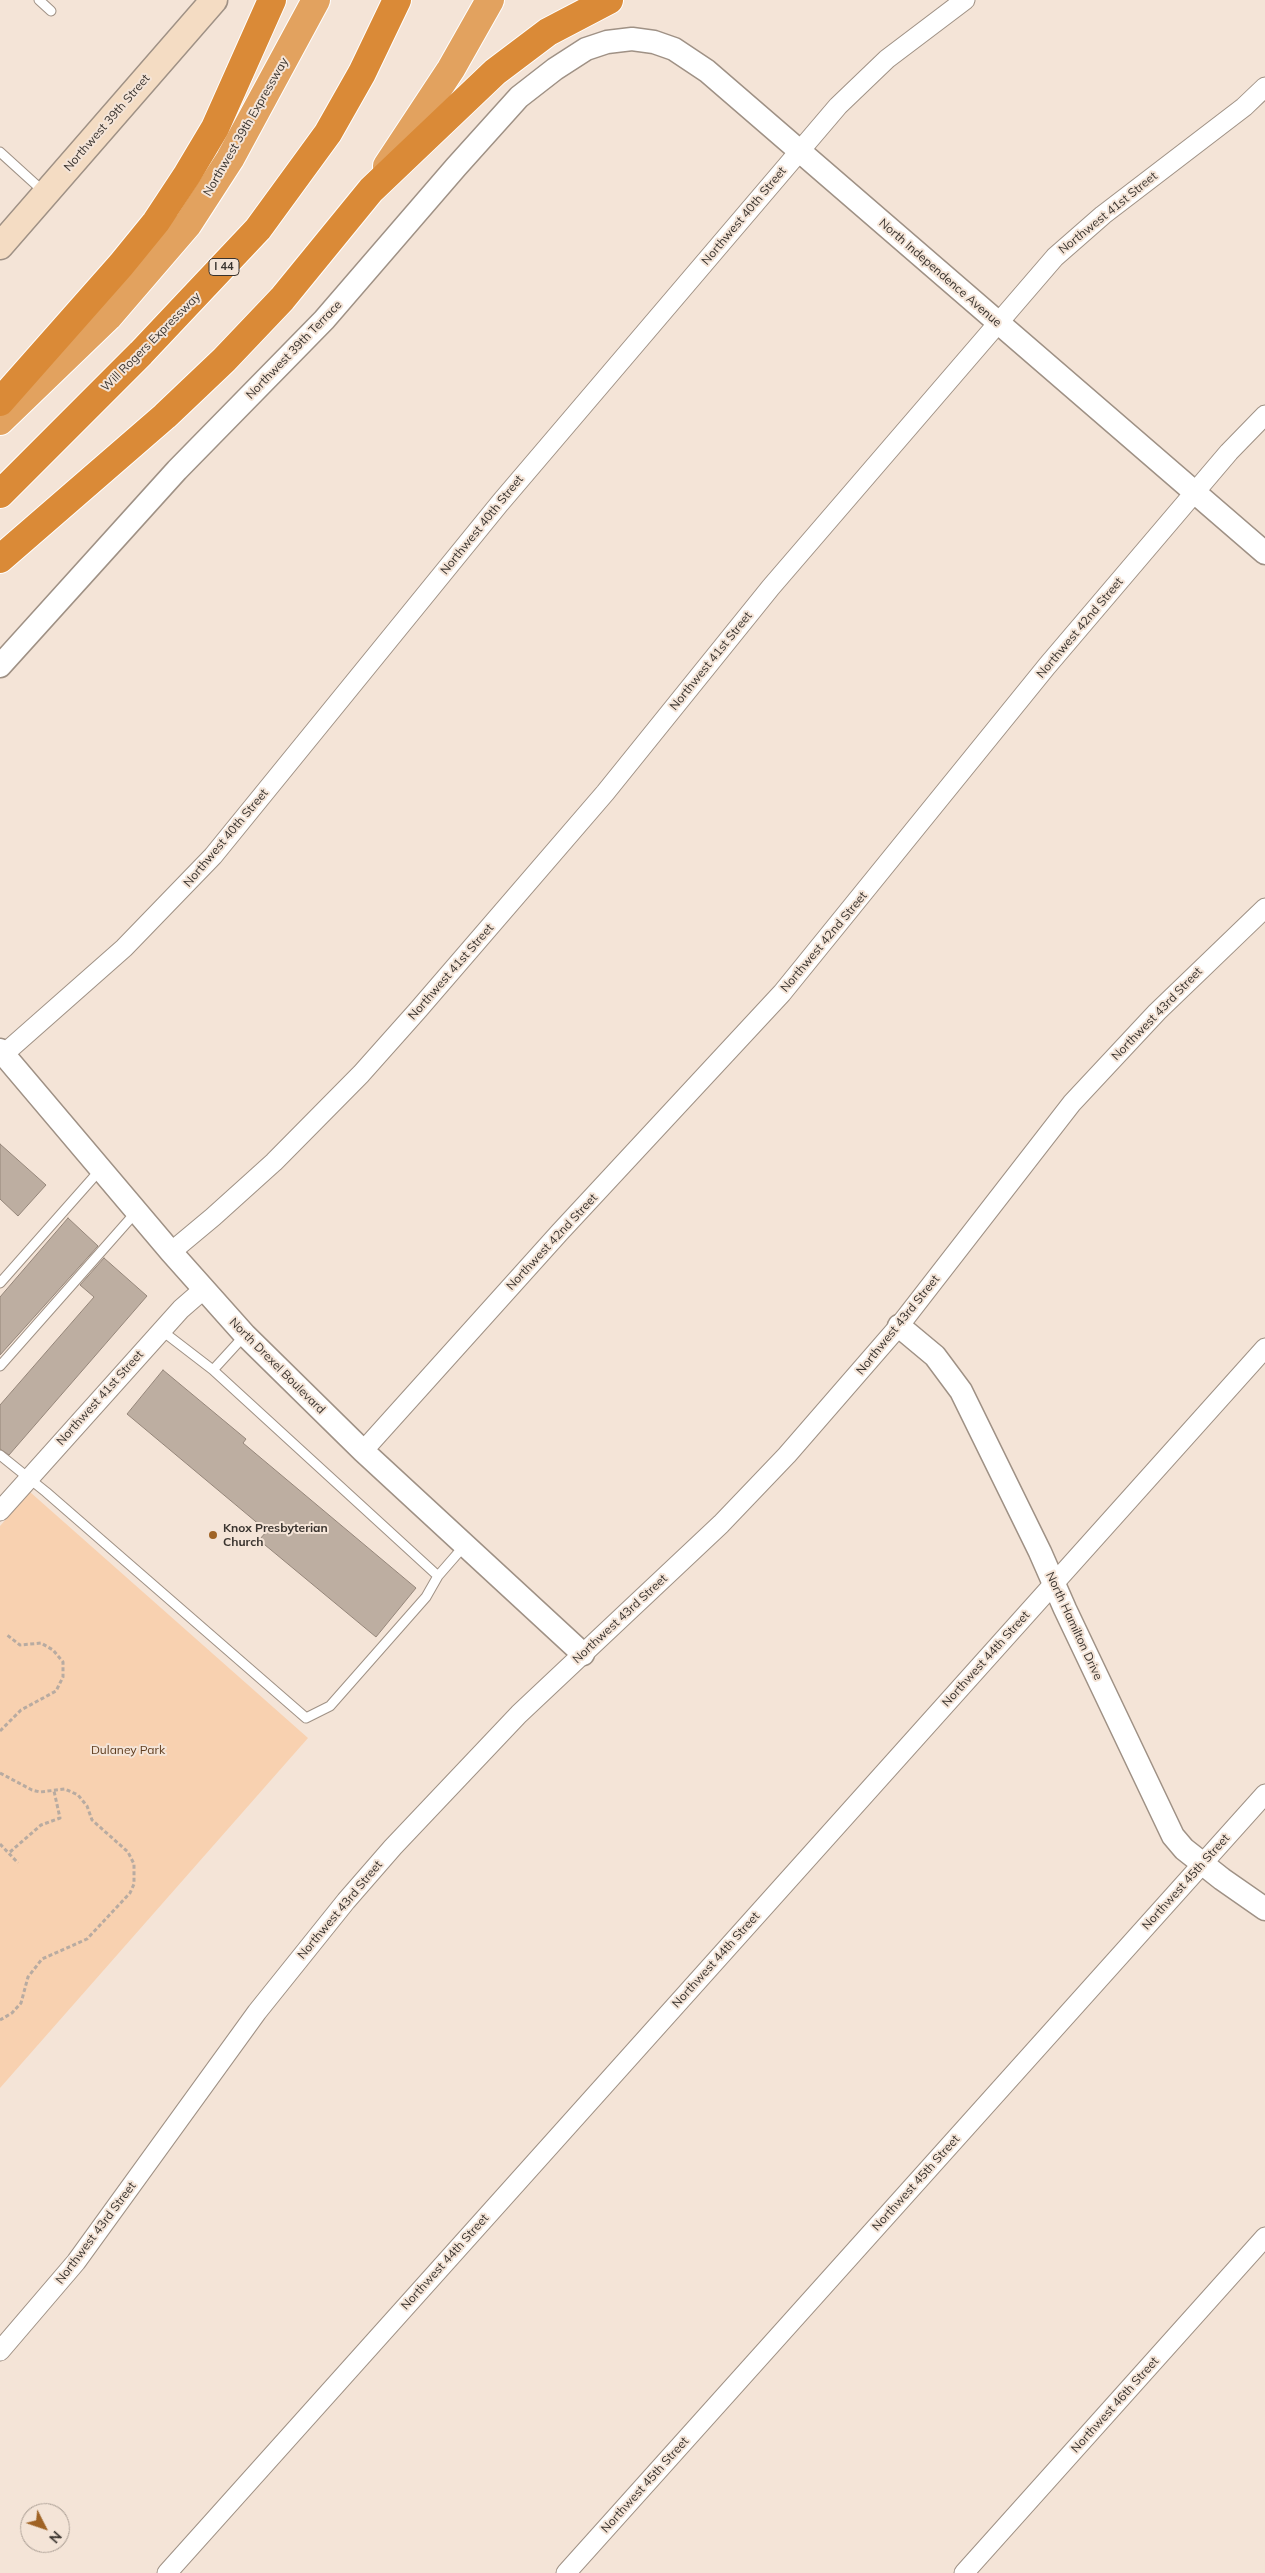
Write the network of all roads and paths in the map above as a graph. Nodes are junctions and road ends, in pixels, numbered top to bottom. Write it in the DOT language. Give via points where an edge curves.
graph roads {
  1 [pos="39,0"];
  2 [pos="214,0"];
  3 [pos="272,0"];
  4 [pos="316,0"];
  5 [pos="397,0"];
  6 [pos="490,0"];
  7 [pos="609,0"];
  8 [pos="965,0"];
  9 [pos="51,11"];
  10 [pos="596,45"];
  11 [pos="1265,87"];
  12 [pos="800,150"];
  13 [pos="0,152"];
  14 [pos="371,190"];
  15 [pos="46,193"];
  16 [pos="0,246"];
  17 [pos="997,323"];
  18 [pos="0,402"];
  19 [pos="1265,415"];
  20 [pos="0,421"];
  21 [pos="1195,492"];
  22 [pos="0,494"];
  23 [pos="1265,553"];
  24 [pos="0,559"];
  25 [pos="0,666"];
  26 [pos="1265,908"];
  27 [pos="2,1052"];
  28 [pos="102,1168"];
  29 [pos="138,1211"];
  30 [pos="171,1252"];
  31 [pos="0,1283"];
  32 [pos="204,1289"];
  33 [pos="899,1326"];
  34 [pos="161,1330"];
  35 [pos="245,1335"];
  36 [pos="1265,1348"];
  37 [pos="0,1366"];
  38 [pos="213,1370"];
  39 [pos="363,1451"];
  40 [pos="0,1455"];
  41 [pos="28,1478"];
  42 [pos="4,1502"];
  43 [pos="466,1545"];
  44 [pos="438,1576"];
  45 [pos="1054,1584"];
  46 [pos="8,1635"];
  47 [pos="583,1654"];
  48 [pos="0,1731"];
  49 [pos="0,1773"];
  50 [pos="54,1791"];
  51 [pos="1265,1794"];
  52 [pos="0,1844"];
  53 [pos="10,1852"];
  54 [pos="18,1862"];
  55 [pos="1202,1864"];
  56 [pos="1265,1910"];
  57 [pos="0,2020"];
  58 [pos="1265,2237"];
  59 [pos="0,2351"];
  60 [pos="166,2573"];
  61 [pos="566,2573"];
  62 [pos="964,2573"];
  1 -- 9 [label="lane"];
  2 -- 15 [label="main road, Northwest 39th Street"];
  3 -- 18 [label="highway" via="219,120 188,175 127,258"];
  4 -- 20 [label="highway, Northwest 39th Expressway" via="230,159 188,224 108,317"];
  5 -- 22 [label="highway, Will Rogers Expressway / I 44" via="362,73 328,133 258,229 141,354"];
  6 -- 14 [label="highway" via="432,99"];
  7 -- 14 [label="highway" via="548,32 506,63"];
  8 -- 12 [label="street, Northwest 40th Street" via="887,59"];
  10 -- 12 [label="street, North Independence Avenue" via="641,39 674,49 707,71"];
  10 -- 25 [label="street, Northwest 39th Terrace" via="555,69 519,97 330,314 177,470"];
  11 -- 17 [label="street, Northwest 41st Street" via="1071,242"];
  12 -- 17 [label="street, North Independence Avenue"];
  12 -- 27 [label="street, Northwest 40th Street" via="500,503 213,856 124,948"];
  13 -- 15 [label="lane"];
  14 -- 24 [label="highway" via="282,299 224,360 165,416"];
  15 -- 16 [label="main road, Northwest 39th Street"];
  17 -- 21 [label="street, North Independence Avenue"];
  17 -- 30 [label="street, Northwest 41st Street" via="771,587 578,825 418,1010 274,1162"];
  19 -- 21 [label="street, Northwest 42nd Street"];
  21 -- 23 [label="street, North Independence Avenue"];
  21 -- 39 [label="street, Northwest 42nd Street" via="1046,666 782,993"];
  26 -- 33 [label="street, Northwest 43rd Street" via="1157,1012 1072,1103"];
  27 -- 28 [label="street, North Drexel Boulevard"];
  28 -- 29 [label="street, North Drexel Boulevard"];
  28 -- 31 [label="lane"];
  29 -- 30 [label="street, North Drexel Boulevard"];
  29 -- 37 [label="lane"];
  30 -- 32 [label="street, North Drexel Boulevard"];
  32 -- 34 [label="street, Northwest 41st Street"];
  32 -- 35 [label="street, North Drexel Boulevard"];
  33 -- 45 [label="street, North Hamilton Drive" via="935,1356 962,1391"];
  33 -- 47 [label="street, Northwest 43rd Street" via="817,1423 757,1487"];
  34 -- 38 [label="lane"];
  34 -- 41 [label="street, Northwest 41st Street"];
  35 -- 38 [label="lane"];
  35 -- 39 [label="street, North Drexel Boulevard"];
  36 -- 45 [label="street, Northwest 44th Street"];
  38 -- 44 [label="lane"];
  39 -- 43 [label="street, North Drexel Boulevard"];
  40 -- 41 [label="lane"];
  41 -- 42 [label="street, Northwest 41st Street"];
  41 -- 44 [label="lane" via="306,1718 330,1706 426,1597"];
  43 -- 44 [label="lane"];
  43 -- 47 [label="street, North Drexel Boulevard"];
  45 -- 55 [label="street, North Hamilton Drive" via="1173,1836"];
  45 -- 60 [label="street, Northwest 44th Street"];
  46 -- 48 [label="path" via="20,1645 41,1643 53,1650 63,1662 63,1677 56,1691 21,1710"];
  47 -- 59 [label="street, Northwest 43rd Street" via="474,1759 346,1901 257,2012 76,2262"];
  49 -- 50 [label="path" via="32,1790"];
  50 -- 53 [label="path" via="60,1818 41,1825"];
  50 -- 57 [label="path" via="65,1789 78,1795 92,1820 128,1852 134,1864 134,1884 130,1893 87,1939 42,1959 28,1977 21,2003"];
  51 -- 55 [label="street, Northwest 45th Street"];
  52 -- 53 [label="path"];
  53 -- 54 [label="path"];
  55 -- 56 [label="street, North Hamilton Drive"];
  55 -- 61 [label="street, Northwest 45th Street"];
  58 -- 62 [label="street, Northwest 46th Street"];
}
